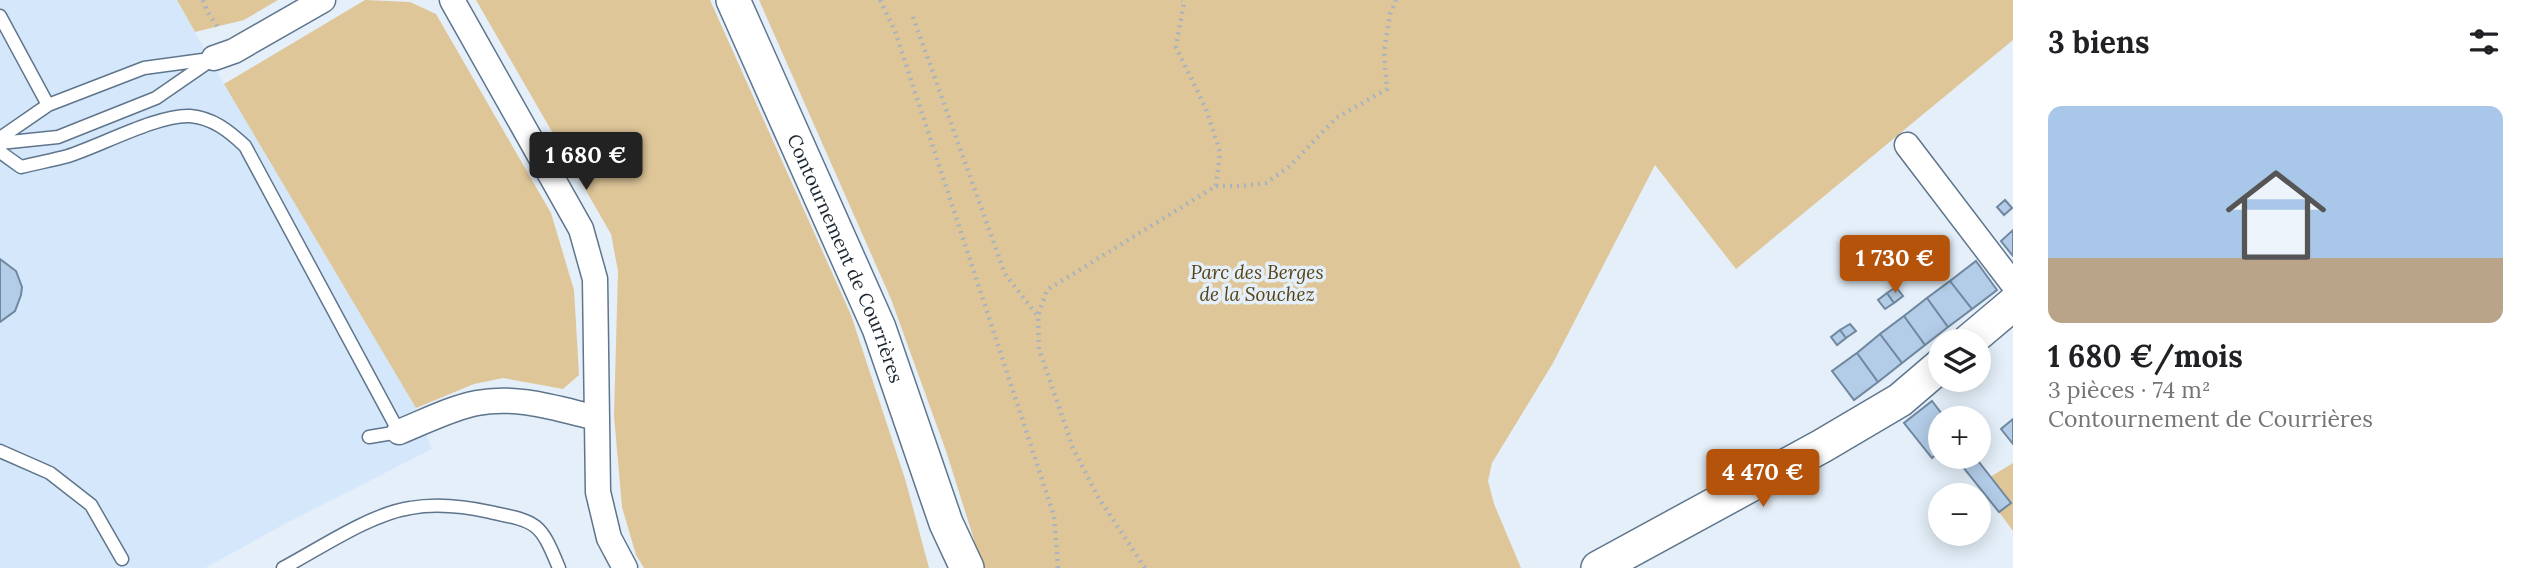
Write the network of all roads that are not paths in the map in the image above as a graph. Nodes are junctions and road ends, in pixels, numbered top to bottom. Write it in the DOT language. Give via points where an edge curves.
graph roads {
  1 [pos="323,0"];
  2 [pos="453,0"];
  3 [pos="733,0"];
  4 [pos="0,16"];
  5 [pos="214,58"];
  6 [pos="48,106"];
  7 [pos="0,138"];
  8 [pos="0,143"];
  9 [pos="1907,145"];
  10 [pos="0,152"];
  11 [pos="2013,284"];
  12 [pos="2013,304"];
  13 [pos="1983,329"];
  14 [pos="1928,376"];
  15 [pos="597,418"];
  16 [pos="399,432"];
  17 [pos="369,437"];
  18 [pos="0,451"];
  19 [pos="946,523"];
  20 [pos="122,559"];
  21 [pos="283,568"];
  22 [pos="559,568"];
  23 [pos="625,568"];
  24 [pos="944,568"];
  25 [pos="967,568"];
  26 [pos="1598,568"];
  1 -- 5 [label="street"];
  2 -- 15 [label="street" via="581,229 595,279"];
  3 -- 19 [label="street, Contournement de Courrières" via="879,328"];
  4 -- 6 [label="lane"];
  5 -- 6 [label="lane" via="144,68"];
  5 -- 8 [label="lane" via="156,98 58,136"];
  6 -- 7 [label="lane"];
  9 -- 11 [label="street"];
  10 -- 16 [label="lane" via="21,167 188,116 226,129 245,146"];
  12 -- 13 [label="street"];
  14 -- 26 [label="street" via="1900,400 1822,446"];
  15 -- 16 [label="street" via="508,400 476,403"];
  15 -- 23 [label="street" via="598,492 609,538"];
  16 -- 17 [label="lane"];
  18 -- 20 [label="lane" via="50,473 91,505"];
  19 -- 24 [label="street, Contournement de Courrières"];
  19 -- 25 [label="street, Contournement de Courrières"];
  21 -- 22 [label="lane" via="371,521 407,508 436,505 467,506 530,520 546,537"];
}
